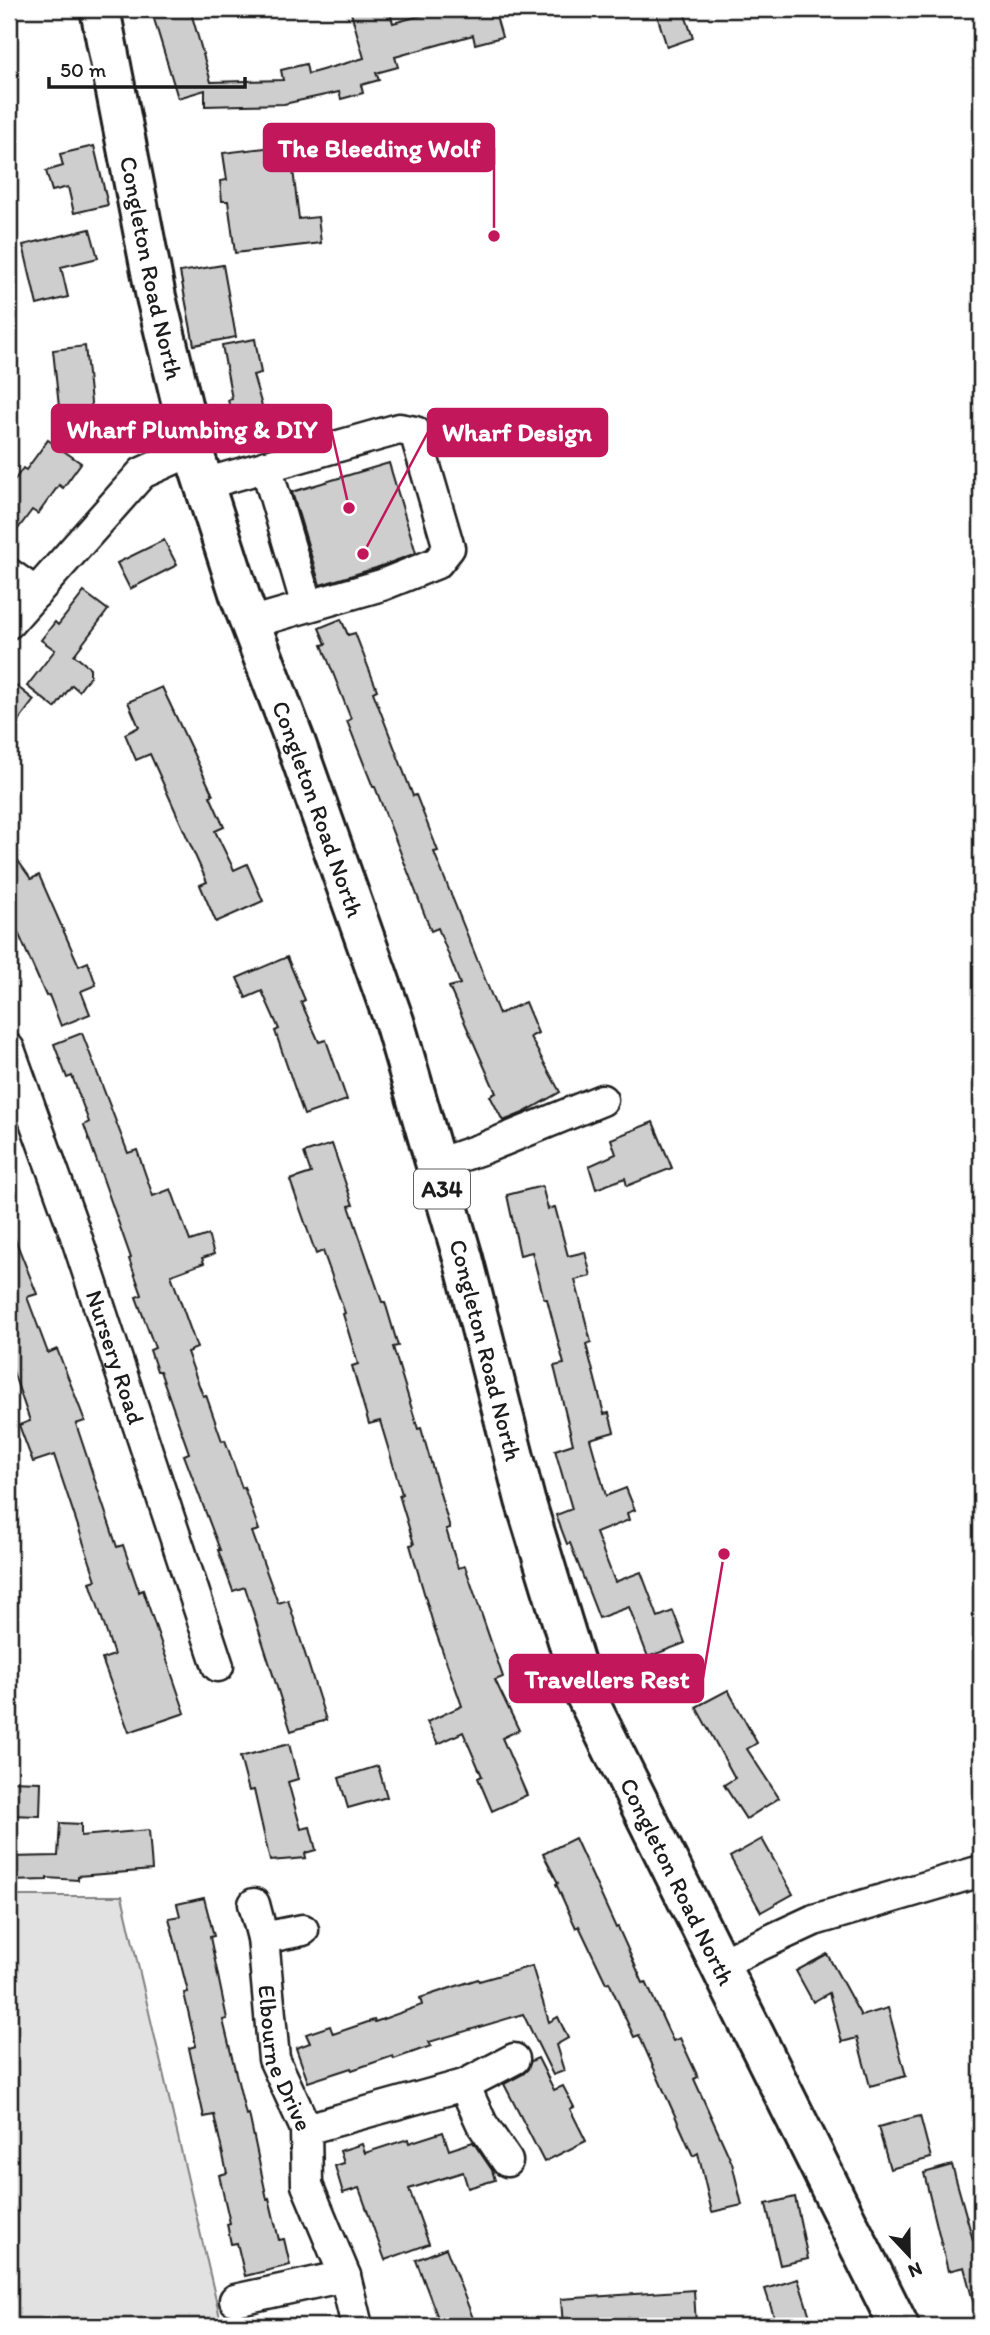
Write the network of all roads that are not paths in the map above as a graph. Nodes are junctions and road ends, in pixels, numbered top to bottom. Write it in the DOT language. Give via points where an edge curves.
graph roads {
  1 [pos="100,9"];
  2 [pos="265,466"];
  3 [pos="199,467"];
  4 [pos="9,574"];
  5 [pos="36,593"];
  6 [pos="307,606"];
  7 [pos="250,623"];
  8 [pos="9,624"];
  9 [pos="9,1049"];
  10 [pos="601,1100"];
  11 [pos="435,1165"];
  12 [pos="218,1666"];
  13 [pos="981,1871"];
  14 [pos="254,1904"];
  15 [pos="303,1930"];
  16 [pos="263,1938"];
  17 [pos="719,1964"];
  18 [pos="514,2059"];
  19 [pos="464,2085"];
  20 [pos="306,2129"];
  21 [pos="507,2161"];
  22 [pos="345,2276"];
  23 [pos="235,2300"];
  24 [pos="357,2326"];
  25 [pos="899,2326"];
  1 -- 3 [label="highway, Congleton Road North / A34" via="156,297"];
  2 -- 3 [label="street"];
  2 -- 6 [label="street"];
  2 -- 6 [label="street" via="399,429 415,432 442,522 449,548 437,563 382,585"];
  3 -- 5 [label="street" via="142,472"];
  3 -- 7 [label="highway, Congleton Road North / A34"];
  4 -- 5 [label="street"];
  5 -- 8 [label="street"];
  6 -- 7 [label="street"];
  7 -- 11 [label="highway, Congleton Road North / A34" via="394,1021"];
  9 -- 12 [label="street, Nursery Road"];
  10 -- 11 [label="street"];
  11 -- 17 [label="highway, Congleton Road North / A34" via="525,1500 583,1690"];
  13 -- 17 [label="street" via="814,1920"];
  14 -- 16 [label="street, Elbourne Drive"];
  15 -- 16 [label="street"];
  16 -- 20 [label="street, Elbourne Drive" via="274,2059"];
  17 -- 25 [label="highway, Congleton Road North / A34"];
  18 -- 19 [label="street"];
  19 -- 20 [label="street"];
  19 -- 21 [label="street" via="482,2124"];
  20 -- 22 [label="street, Elbourne Drive" via="307,2185"];
  22 -- 23 [label="street"];
  22 -- 24 [label="street, Elbourne Drive"];
}
